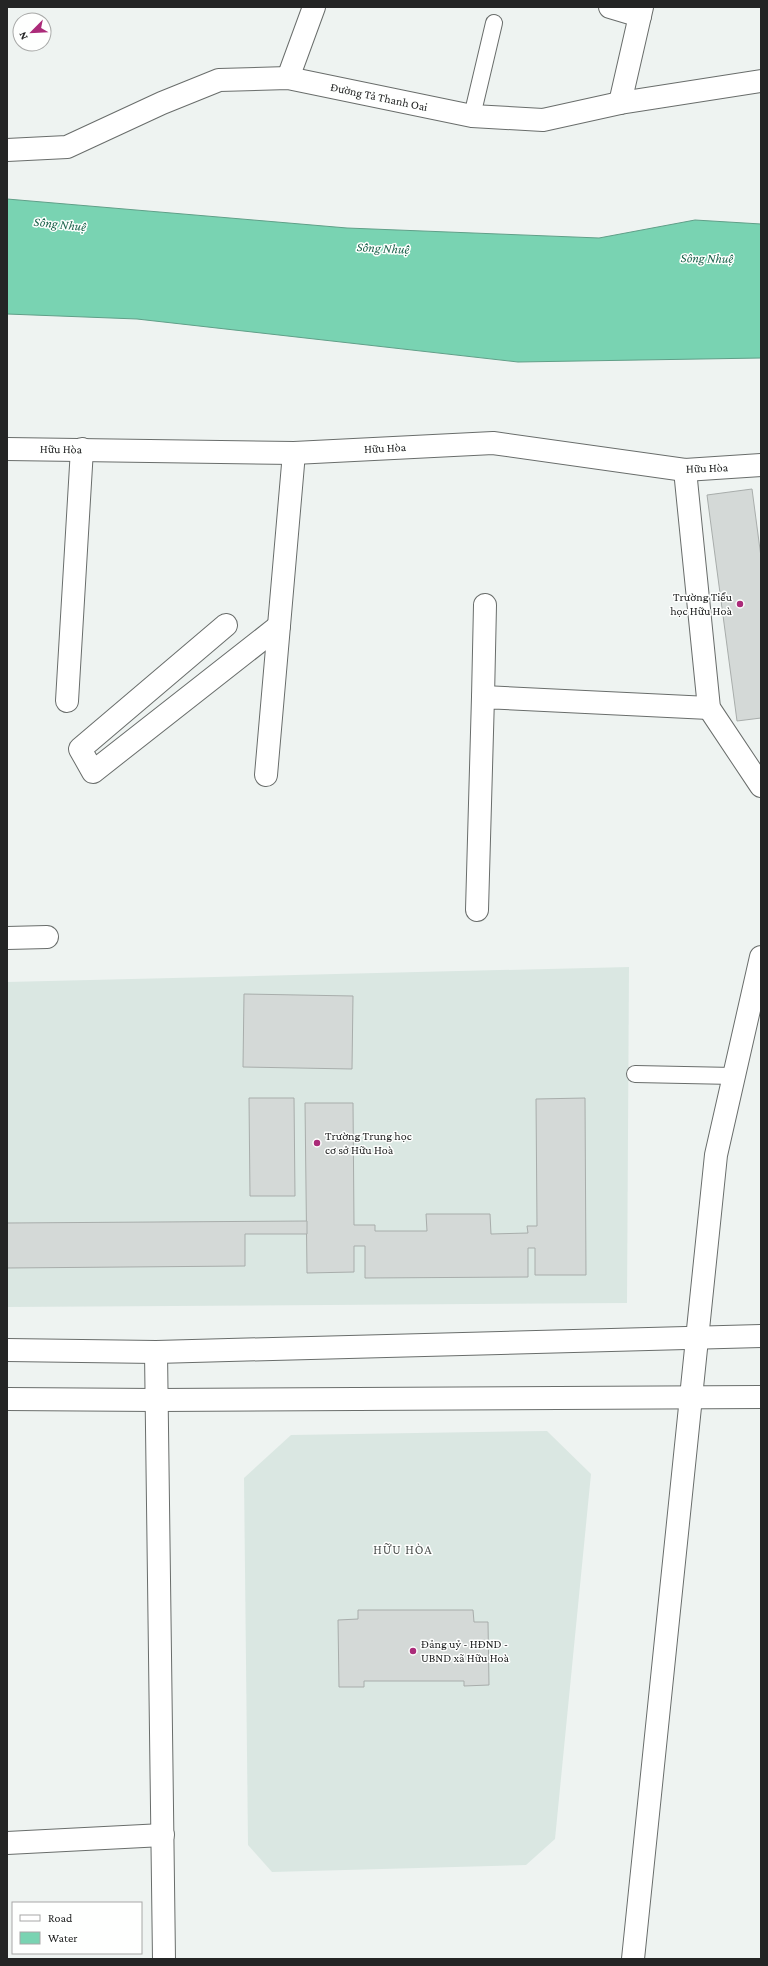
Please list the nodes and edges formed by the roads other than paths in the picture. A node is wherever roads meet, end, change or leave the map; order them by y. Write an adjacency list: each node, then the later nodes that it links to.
1 (314, 7): 5 (street)
2 (610, 7): 3 (street)
3 (641, 11): 7 (street)
4 (494, 23): 8 (lane)
5 (288, 78): 8 (street, Đường Tả Thanh Oai); 9 (street, Đường Tả Thanh Oai)
6 (761, 80): 7 (street, Đường Tả Thanh Oai)
7 (620, 103): 8 (street, Đường Tả Thanh Oai)
8 (472, 116)
9 (7, 150)
10 (7, 448): 11 (street, Hữu Hòa)
11 (82, 450): 12 (street, Hữu Hòa); 19 (street)
12 (294, 453): 14 (street, Hữu Hòa); 17 (street)
13 (761, 465): 14 (street, Hữu Hòa)
14 (685, 470): 20 (street)
15 (485, 606): 18 (street)
16 (226, 625): 17 (street)
17 (279, 626): 21 (street)
18 (483, 697): 20 (street); 23 (street)
19 (67, 701)
20 (709, 708): 22 (street)
21 (266, 775)
22 (761, 786)
23 (477, 910)
24 (47, 937): 25 (street)
25 (7, 938)
26 (761, 957): 28 (street)
27 (635, 1074): 28 (lane)
28 (734, 1076): 30 (street)
29 (761, 1336): 30 (street)
30 (699, 1337): 32 (street); 34 (street)
31 (7, 1350): 32 (street)
32 (156, 1352): 36 (street)
33 (761, 1397): 34 (street)
34 (692, 1398): 36 (street); 40 (street)
35 (7, 1399): 36 (street)
36 (157, 1400): 37 (street)
37 (162, 1835): 38 (street); 39 (street)
38 (7, 1842)
39 (164, 1959)
40 (633, 1959)

